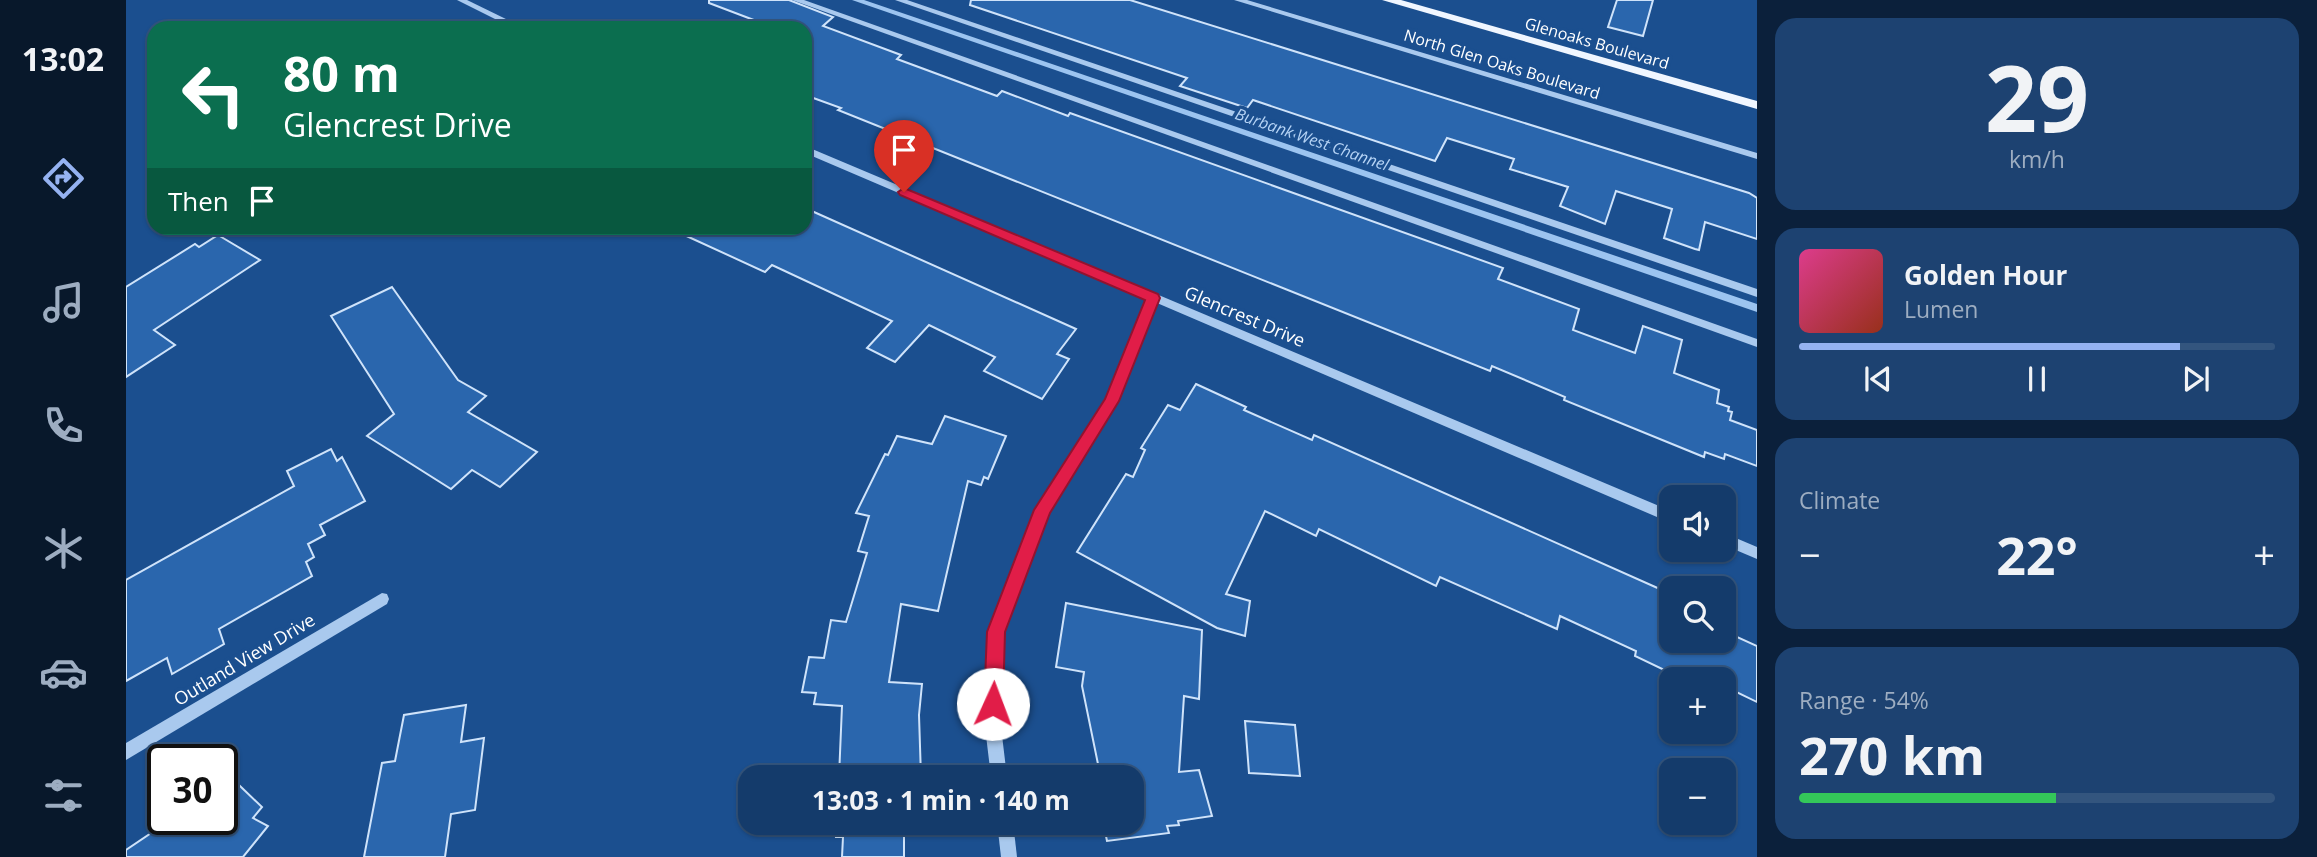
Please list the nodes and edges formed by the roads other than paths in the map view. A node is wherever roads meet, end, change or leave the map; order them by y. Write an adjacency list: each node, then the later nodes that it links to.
1 (461, 0): 6 (street)
2 (796, 0): 12 (street)
3 (899, 0): 10 (street)
4 (1238, 0): 9 (street, North Glen Oaks Boulevard)
5 (1388, 0): 7 (main road, Glenoaks Boulevard)
6 (505, 21)
7 (1757, 105)
8 (812, 152): 11 (street, Glencrest Drive)
9 (1757, 156)
10 (1757, 293)
11 (1153, 298): 13 (street, Glencrest Drive); 18 (street)
12 (1757, 343)
13 (1659, 512)
14 (1736, 544): 15 (street)
15 (1757, 553)
16 (382, 599): 17 (street, Outland View Drive)
17 (126, 752)
18 (998, 765)
19 (1006, 835): 20 (street)
20 (1009, 857)

